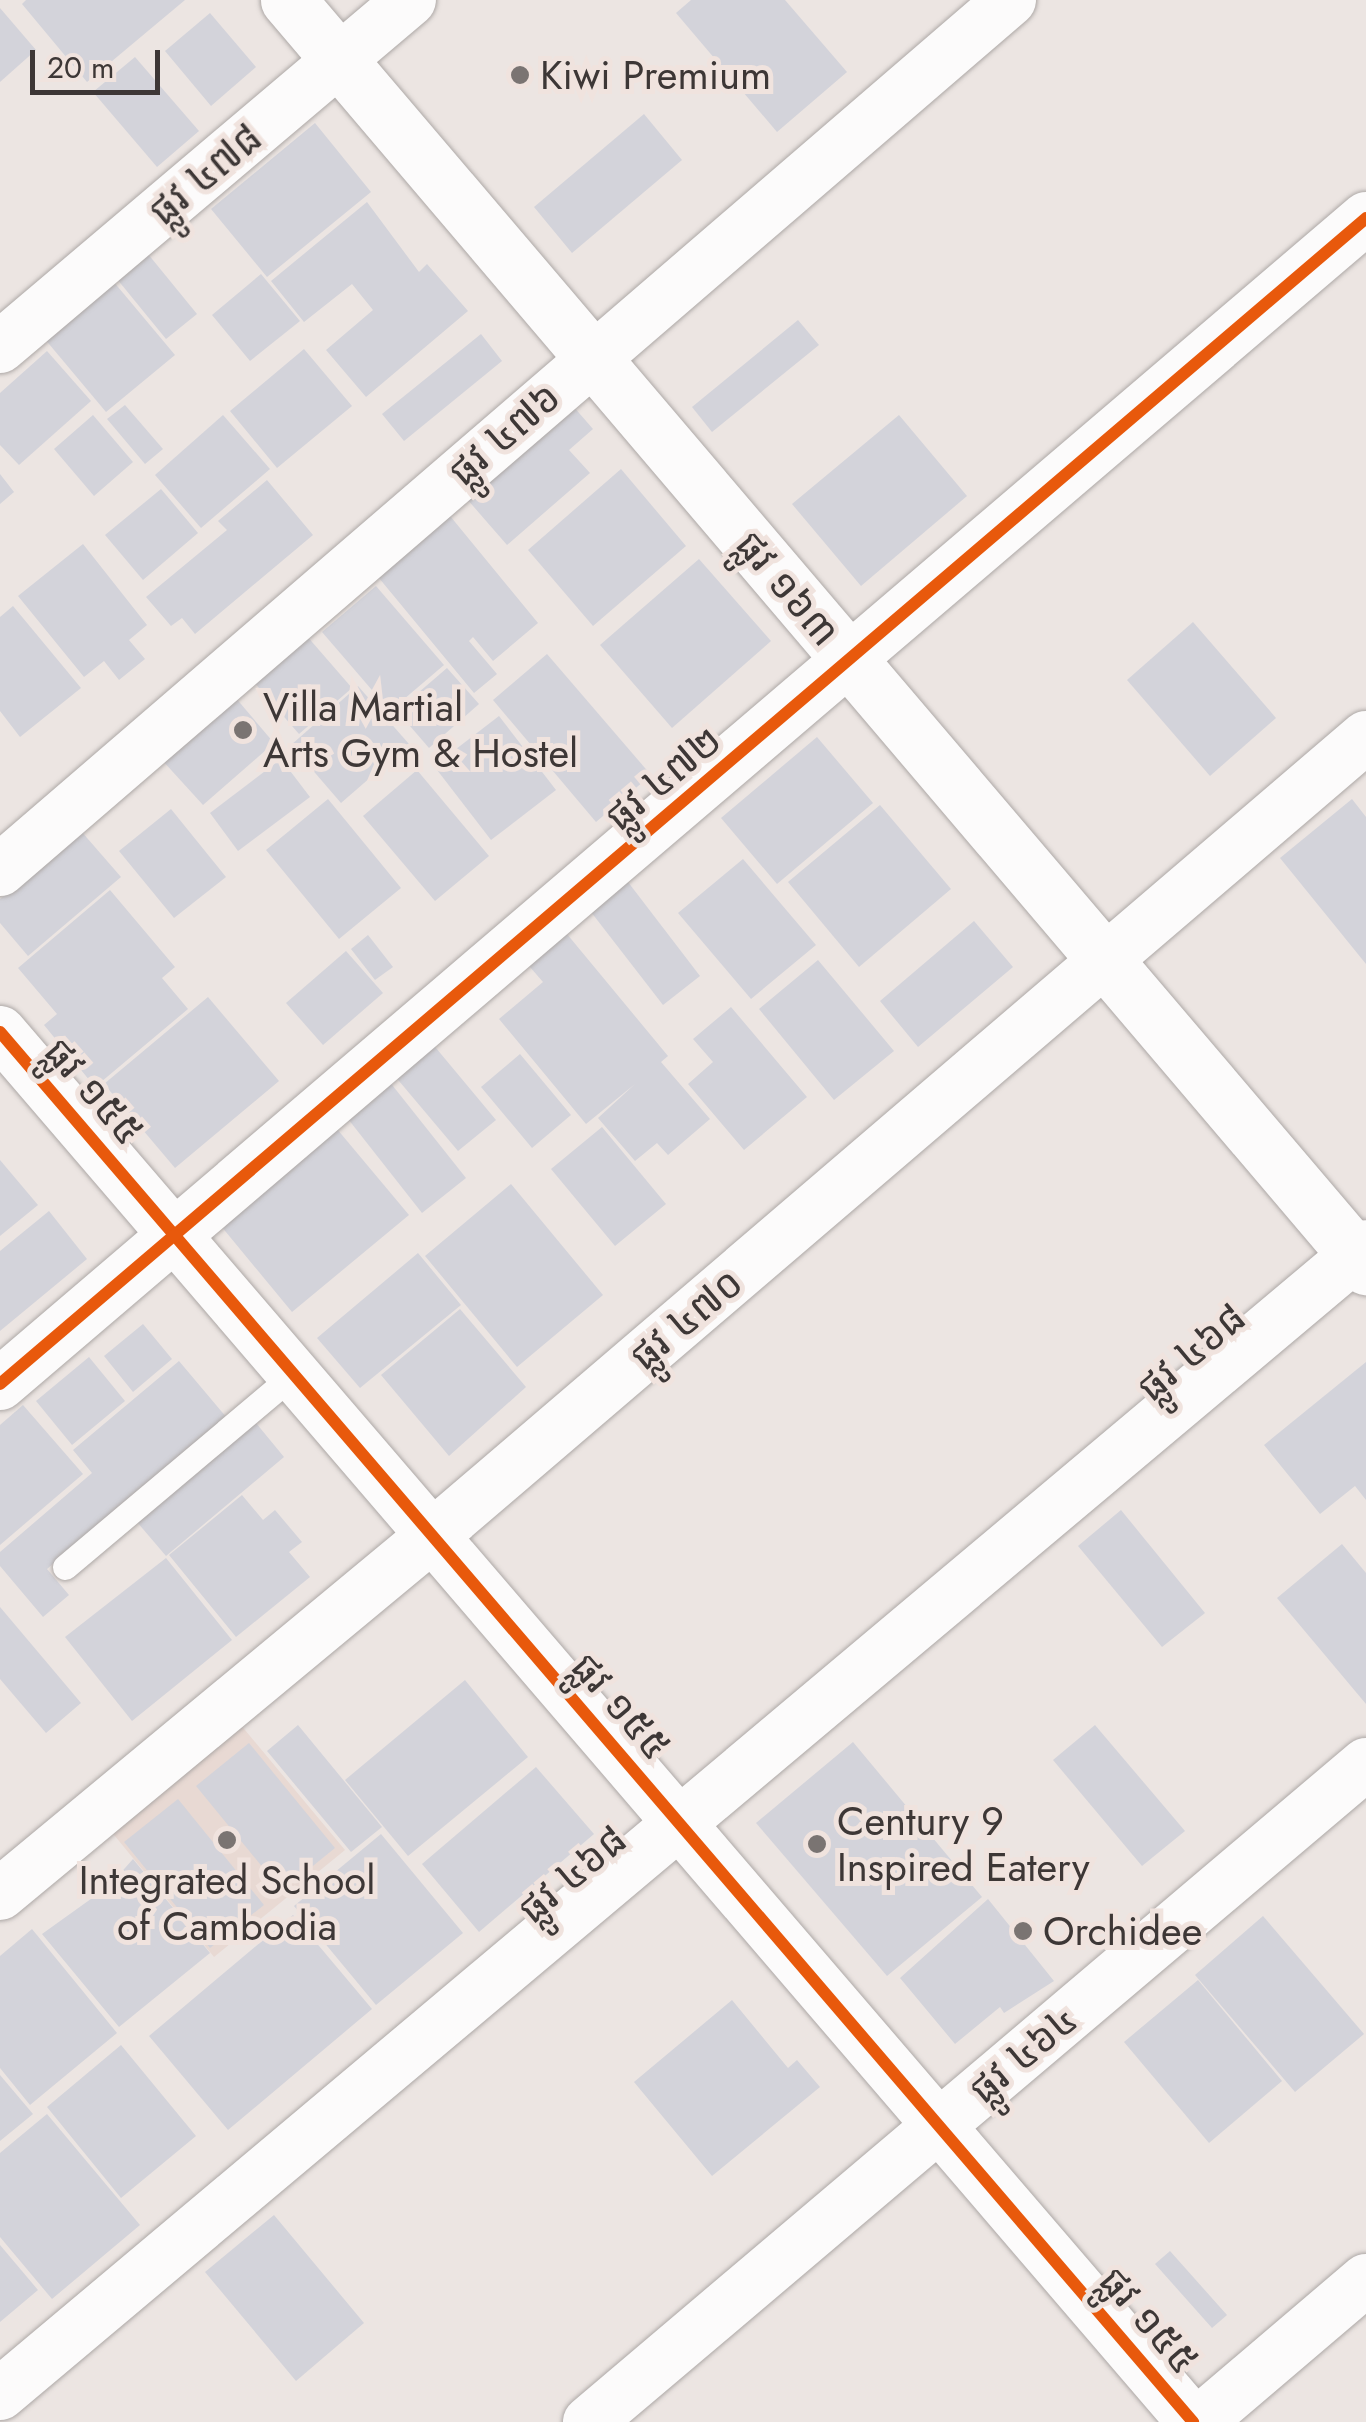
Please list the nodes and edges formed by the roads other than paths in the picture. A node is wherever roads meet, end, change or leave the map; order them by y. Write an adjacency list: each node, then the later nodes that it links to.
1 (288, 0): 4 (street, ផ្លូវ ១៦៣)
2 (410, 0): 4 (street, ផ្លូវ ៤៧៨)
3 (1010, 0): 7 (street, ផ្លូវ ៤៧៦)
4 (339, 60): 6 (street, ផ្លូវ ៤៧៨); 7 (street, ផ្លូវ ១៦៣)
5 (1366, 218): 8 (street, ផ្លូវ ៤៧២)
6 (0, 347)
7 (592, 358): 8 (street, ផ្លូវ ១៦៣); 10 (street, ផ្លូវ ៤៧៦)
8 (851, 662): 11 (street, ផ្លូវ ១៦៣); 13 (street, ផ្លូវ ៤៧២)
9 (1366, 737): 11 (street, ផ្លូវ ៤៧០)
10 (0, 870)
11 (1106, 962): 14 (street, ផ្លូវ ១៦៣); 17 (street, ផ្លូវ ៤៧០)
12 (0, 1032): 13 (street, ផ្លូវ ១៥៥)
13 (176, 1236): 15 (street, ផ្លូវ ១៥៥); 16 (street, ផ្លូវ ៤៧២)
14 (1363, 1256): 20 (street, ផ្លូវ ៤៦៨)
15 (294, 1374): 17 (street, ផ្លូវ ១៥៥); 18 (lane)
16 (0, 1384)
17 (432, 1536): 20 (street, ផ្លូវ ១៥៥); 21 (street, ផ្លូវ ៤៧០)
18 (65, 1567)
19 (1366, 1764): 22 (street, ផ្លូវ ៤៦៤)
20 (681, 1825): 22 (street, ផ្លូវ ១៥៥); 24 (street, ផ្លូវ ៤៦៨)
21 (0, 1894)
22 (939, 2125): 25 (street, ផ្លូវ ៤៦៤); 26 (street, ផ្លូវ ១៥៥)
23 (1366, 2280): 26 (street)
24 (0, 2394)
25 (589, 2422)
26 (1196, 2422)

